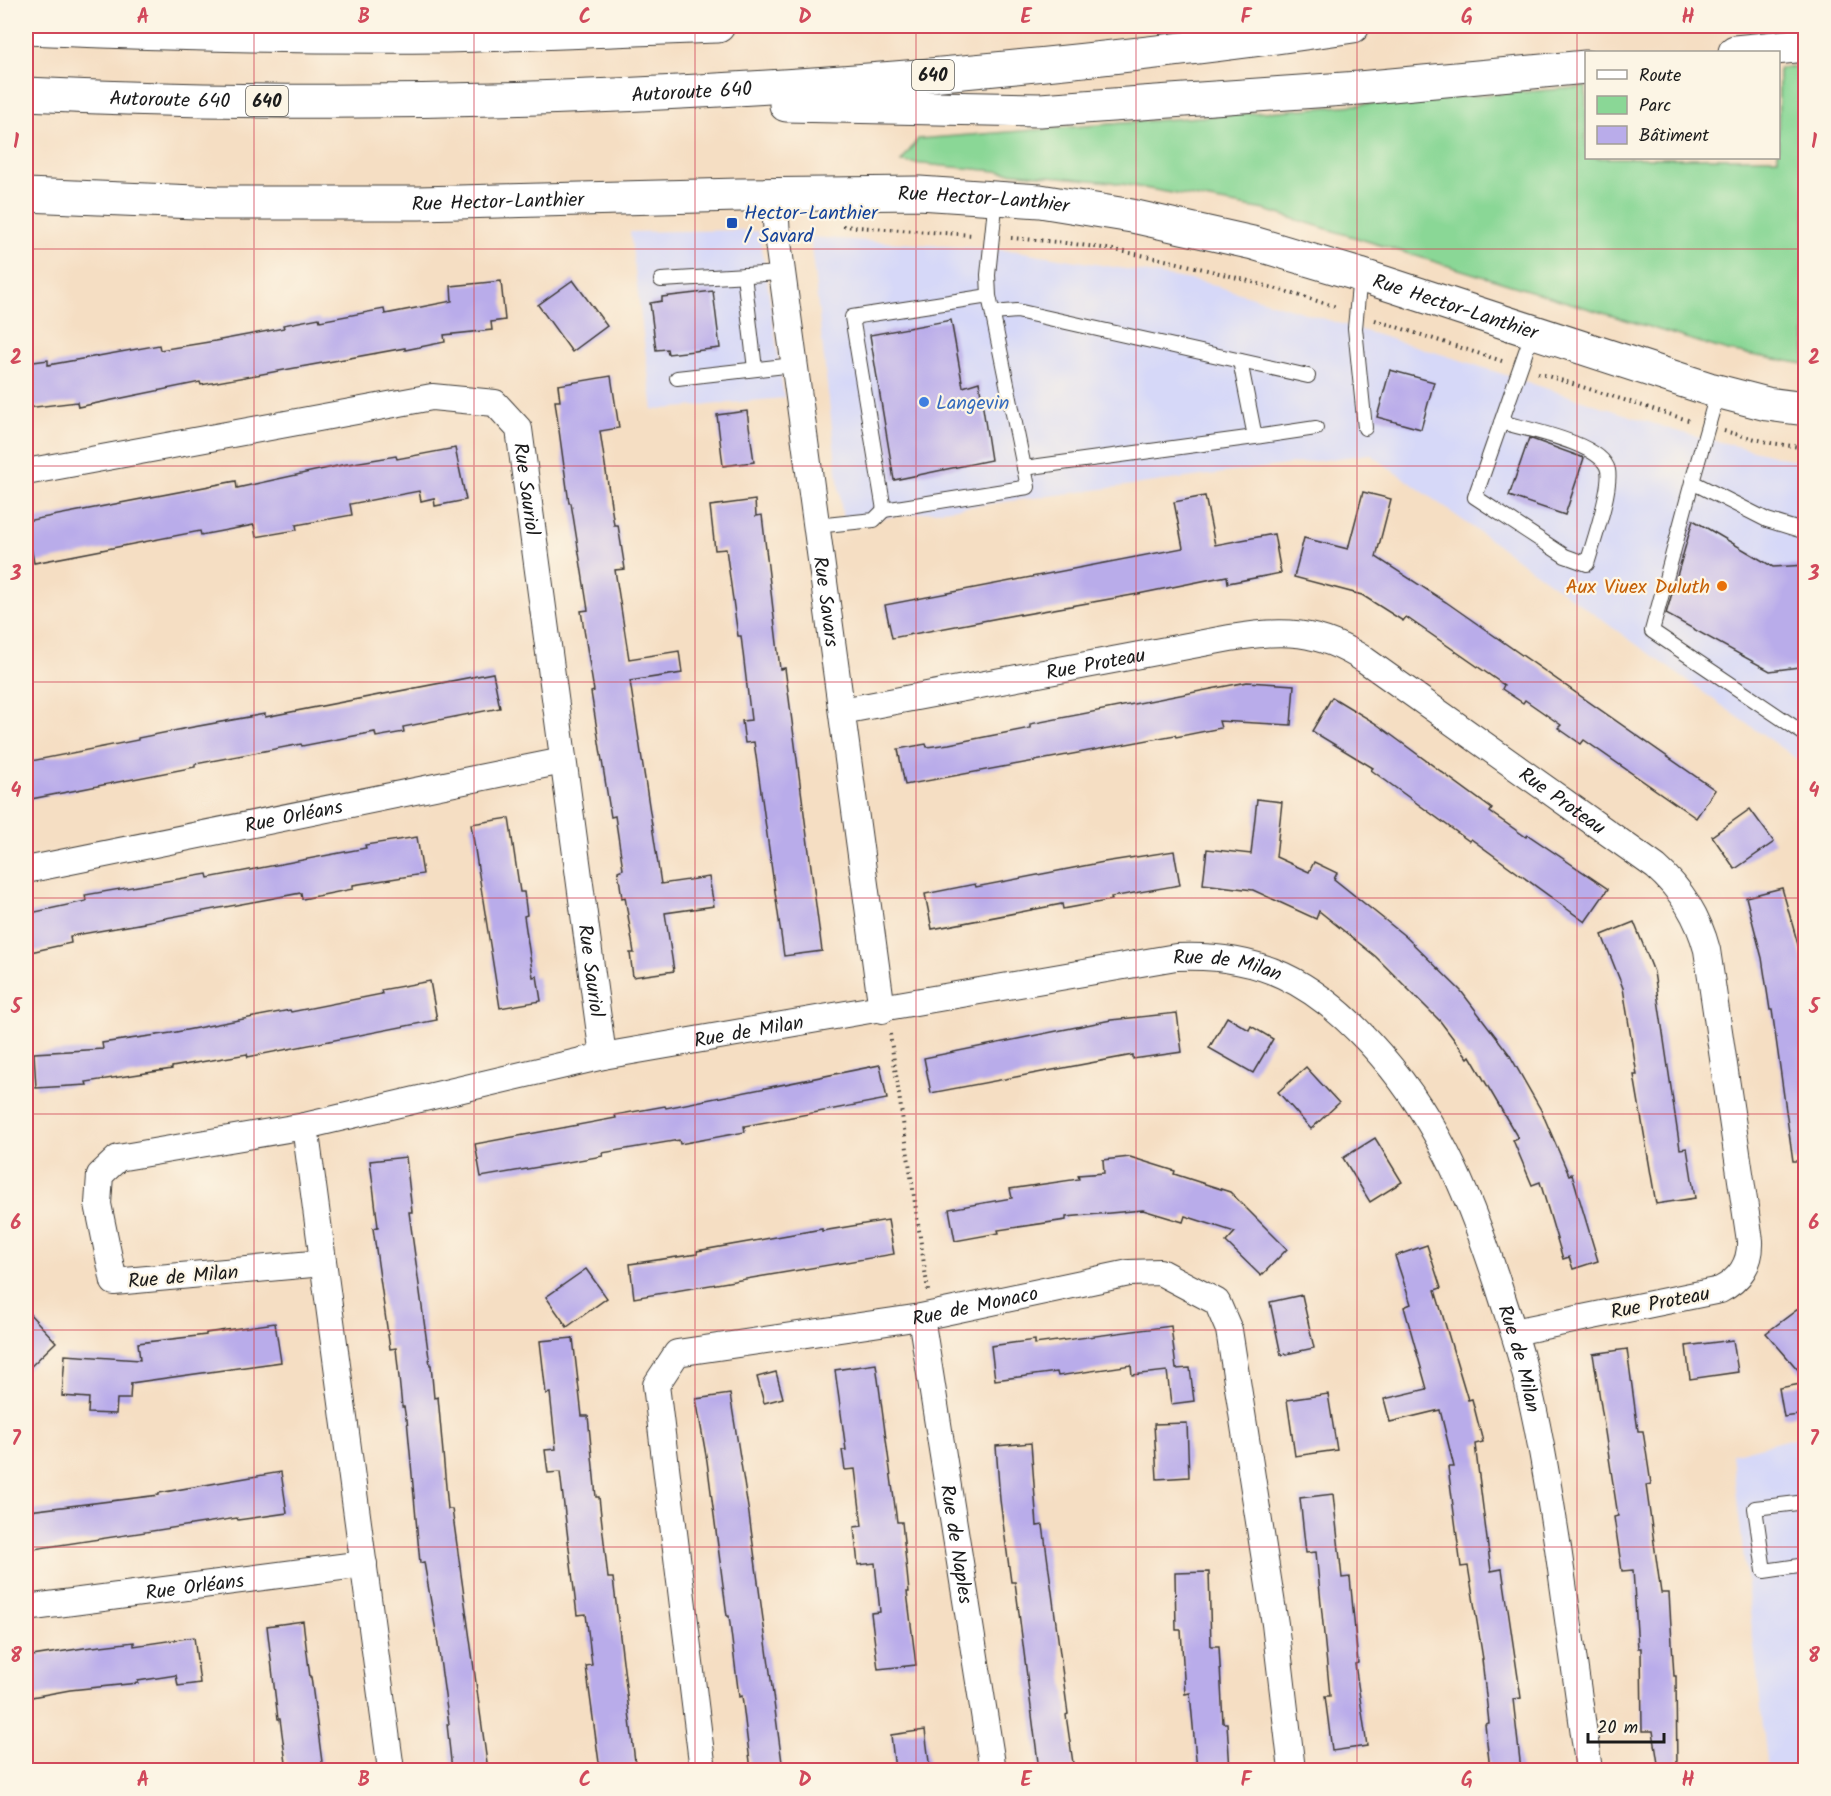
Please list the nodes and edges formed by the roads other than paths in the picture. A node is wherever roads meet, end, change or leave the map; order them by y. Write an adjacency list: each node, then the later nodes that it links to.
1 (467, 26): 5 (main road)
2 (718, 26): 5 (main road)
3 (1353, 26): 10 (main road, Autoroute 640 / 640)
4 (26, 28): 5 (main road)
5 (393, 36)
6 (1806, 45): 7 (main road)
7 (1746, 51)
8 (1585, 67): 10 (main road)
9 (26, 94): 10 (main road, Autoroute 640 / 640)
10 (510, 99)
11 (774, 194): 12 (main road, Rue Hector-Lanthier); 13 (main road, Rue Hector-Lanthier); 14 (street, Rue Savars)
12 (26, 195)
13 (996, 197): 16 (main road, Rue Hector-Lanthier); 18 (lane)
14 (782, 273): 15 (lane); 22 (street, Rue Savars)
15 (744, 275): 17 (lane); 23 (lane)
16 (1360, 275): 20 (main road, Rue Hector-Lanthier); 30 (lane)
17 (662, 280)
18 (989, 296): 19 (lane); 35 (lane)
19 (993, 313): 21 (lane); 32 (lane)
20 (1533, 332): 26 (main road, Rue Hector-Lanthier); 28 (lane)
21 (1240, 361): 24 (lane); 31 (lane)
22 (795, 365): 23 (lane); 36 (street, Rue Savars)
23 (755, 369): 25 (lane)
24 (1308, 376)
25 (677, 378)
26 (1718, 391): 27 (main road, Rue Hector-Lanthier); 34 (lane)
27 (1806, 410)
28 (1501, 422): 28 (lane)
29 (1316, 428): 31 (lane)
30 (1365, 428)
31 (1255, 437): 32 (lane)
32 (1024, 468): 35 (lane)
33 (26, 472): 40 (street, Rue Sauriol)
34 (1692, 482): 37 (lane); 39 (lane)
35 (884, 510): 36 (lane)
36 (816, 526): 38 (street, Rue Savars)
37 (1806, 531)
38 (842, 711): 42 (street, Rue Savars); 47 (street, Rue Proteau)
39 (1806, 735)
40 (562, 761): 41 (street, Rue Orléans); 43 (street, Rue Sauriol)
41 (26, 870)
42 (886, 1018): 43 (street, Rue de Milan); 47 (street, Rue de Milan)
43 (603, 1056): 44 (street, Rue de Milan)
44 (305, 1126): 45 (street); 45 (street, Rue de Milan)
45 (323, 1263): 49 (street)
46 (925, 1305): 53 (street, Rue de Monaco); 54 (street, Rue de Naples); 55 (street, Rue de Monaco)
47 (1514, 1332): 56 (street, Rue de Milan)
48 (1806, 1502): 50 (lane)
49 (364, 1564): 51 (street, Rue Orléans); 52 (street)
50 (1806, 1565)
51 (26, 1608)
52 (391, 1770)
53 (703, 1770)
54 (993, 1770)
55 (1292, 1770)
56 (1589, 1770)

